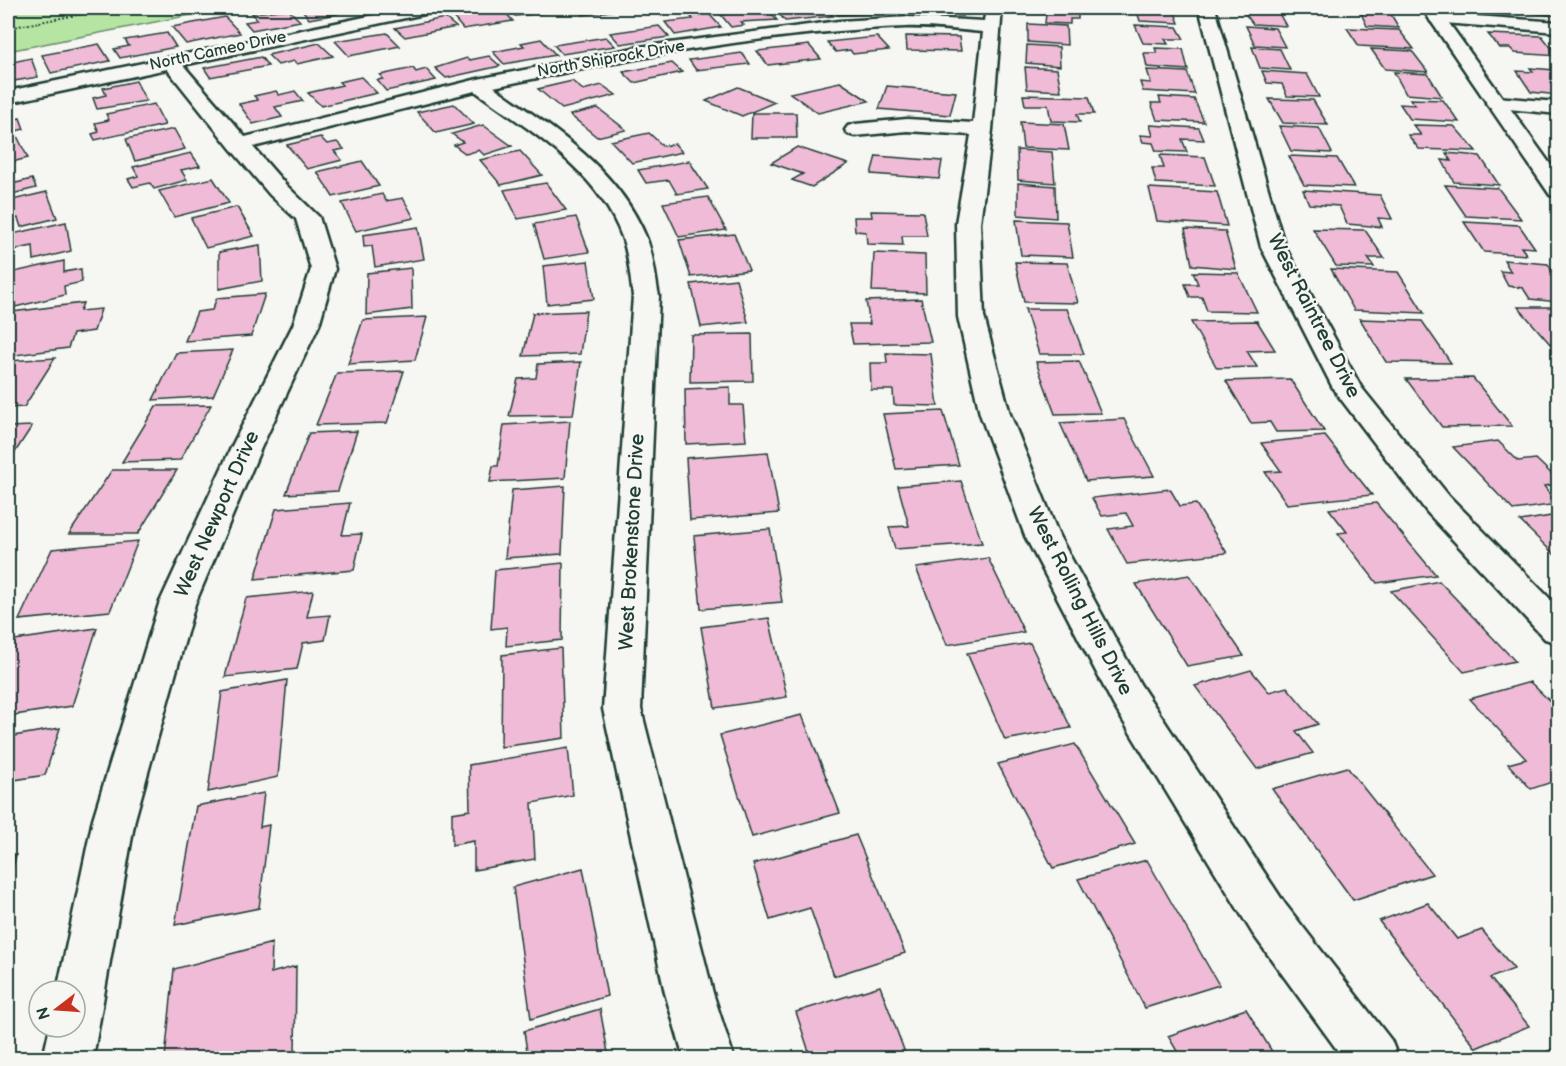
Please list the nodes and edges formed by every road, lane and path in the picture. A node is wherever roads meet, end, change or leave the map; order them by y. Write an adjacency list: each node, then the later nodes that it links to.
1 (114, 8): 7 (path)
2 (429, 8): 8 (street, North Cameo Drive)
3 (1207, 8): 17 (street, West Raintree Drive)
4 (1433, 13): 6 (street); 11 (street)
5 (992, 17): 9 (street, North Shiprock Drive); 14 (street, West Rolling Hills Drive)
6 (1558, 27)
7 (8, 28)
8 (170, 61): 10 (street, North Cameo Drive); 15 (street, West Newport Drive)
9 (478, 85): 15 (street, North Shiprock Drive); 21 (street, West Brokenstone Drive)
10 (8, 97)
11 (1496, 103): 12 (street); 16 (street)
12 (1558, 108)
13 (855, 130): 14 (street)
14 (982, 130): 22 (street, West Rolling Hills Drive)
15 (238, 144): 18 (street, West Newport Drive)
16 (1558, 190)
17 (1558, 629)
18 (84, 979)
19 (72, 1039): 20 (street, West Newport Drive)
20 (68, 1059)
21 (709, 1059)
22 (1373, 1059)

